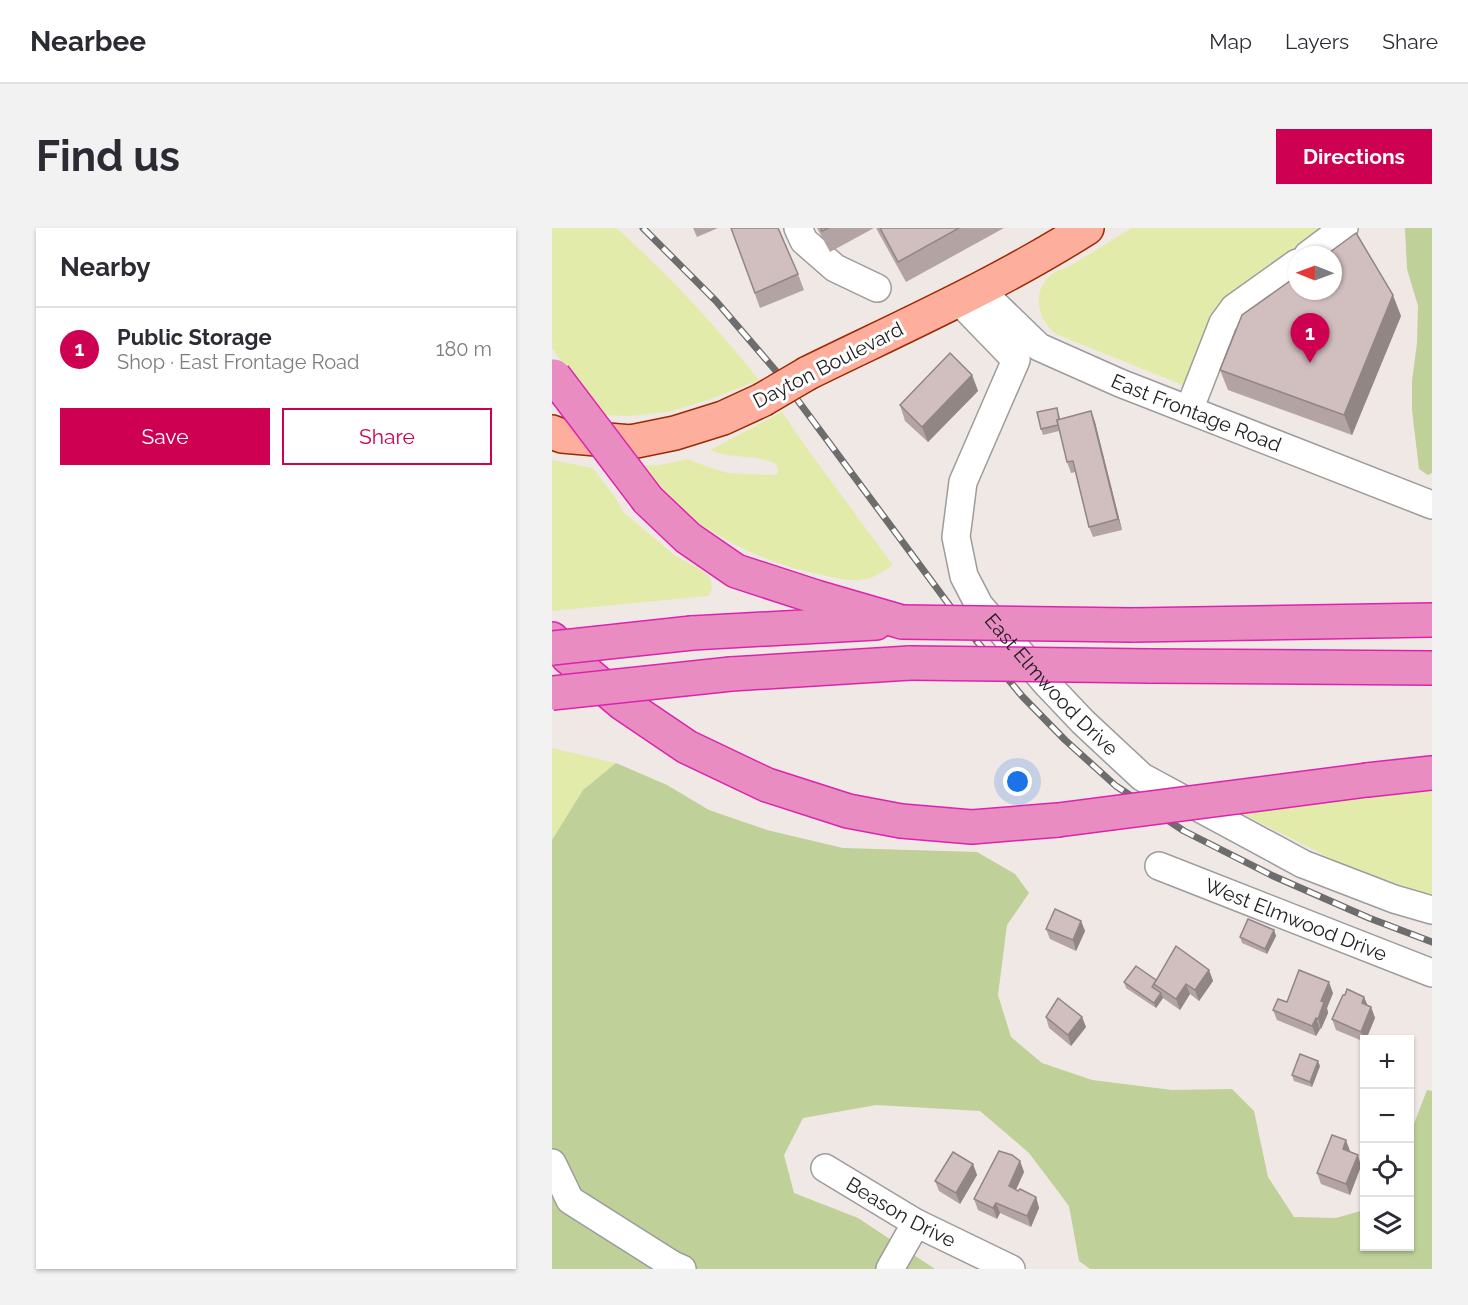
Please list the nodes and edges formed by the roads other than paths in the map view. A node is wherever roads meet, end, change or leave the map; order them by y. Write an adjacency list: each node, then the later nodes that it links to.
1 (798, 228): 6 (street)
2 (1087, 228): 7 (main road, Dayton Boulevard)
3 (1344, 228): 4 (street)
4 (1320, 246)
5 (1288, 269): 9 (street)
6 (877, 288)
7 (969, 295): 9 (street, East Frontage Road); 10 (main road, Dayton Boulevard, bridge); 20 (street, East Elmwood Drive)
8 (553, 374): 13 (highway, bridge)
9 (1189, 410): 11 (street, East Frontage Road)
10 (552, 432)
11 (1432, 505)
12 (1432, 620): 13 (highway, bridge)
13 (902, 622): 15 (highway, bridge)
14 (552, 639): 18 (highway, bridge)
15 (552, 648)
16 (1432, 668): 17 (highway, bridge)
17 (552, 693)
18 (1432, 773)
19 (1159, 866): 21 (street, West Elmwood Drive)
20 (1432, 910)
21 (1432, 973)
22 (552, 1163): 25 (street)
23 (825, 1168): 24 (street, Beason Drive)
24 (916, 1224): 26 (street); 27 (street, Beason Drive)
25 (682, 1269)
26 (891, 1269)
27 (1011, 1269)

